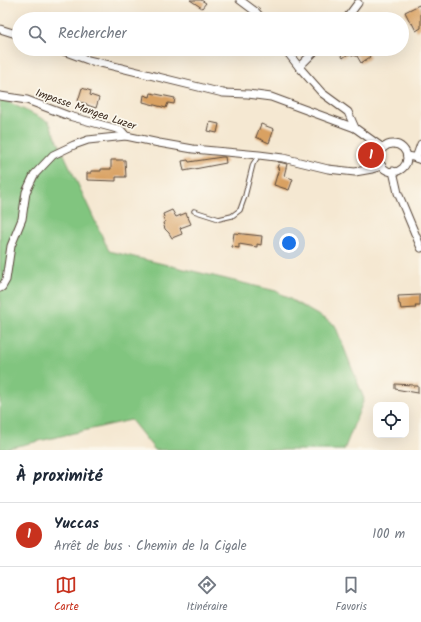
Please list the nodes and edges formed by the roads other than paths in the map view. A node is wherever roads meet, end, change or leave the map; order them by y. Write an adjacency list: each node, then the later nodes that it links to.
1 (240, 0): 3 (street)
2 (358, 3): 4 (street)
3 (256, 12)
4 (351, 12)
5 (0, 30): 6 (street)
6 (12, 34)
7 (77, 56): 12 (street)
8 (290, 56): 10 (street)
9 (310, 56): 10 (street)
10 (299, 67): 12 (street)
11 (0, 96): 13 (street, Impasse Mangea Luzer)
12 (355, 128): 15 (street)
13 (126, 136): 16 (street, Impasse Mangea Luzer); 23 (street)
14 (421, 144): 18 (street)
15 (383, 148): 17 (street); 19 (street)
16 (259, 154): 19 (street, Impasse Mangea Luzer); 21 (lane)
17 (407, 156): 18 (street); 20 (street)
18 (419, 159)
19 (382, 166): 20 (street)
20 (393, 172): 22 (street)
21 (194, 211)
22 (421, 248)
23 (0, 288)

